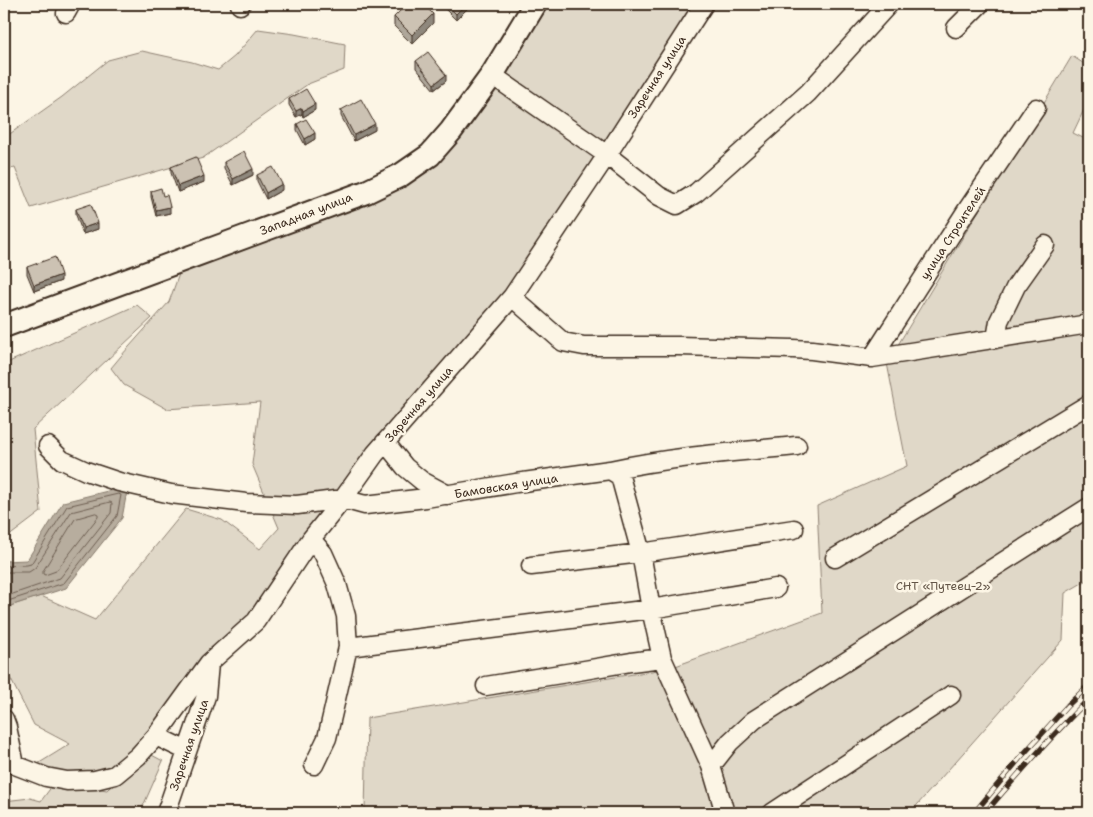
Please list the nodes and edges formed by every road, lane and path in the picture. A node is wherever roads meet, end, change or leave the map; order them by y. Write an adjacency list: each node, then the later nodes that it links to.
1 (535, 4): 6 (main road, Западная улица)
2 (704, 4): 8 (street, Заречная улица)
3 (889, 4): 8 (street)
4 (980, 4): 5 (street)
5 (956, 28)
6 (492, 75): 8 (street); 12 (main road, Западная улица)
7 (1036, 108): 14 (street, улица Строителей)
8 (607, 155): 10 (street, Заречная улица)
9 (1045, 245): 13 (street)
10 (512, 297): 14 (street); 16 (street, Заречная улица)
11 (1089, 324): 13 (street)
12 (4, 326)
13 (996, 339): 14 (street)
14 (872, 358)
15 (1089, 404): 26 (street)
16 (385, 442): 20 (street); 21 (street, Заречная улица)
17 (48, 446): 21 (street, Бамовская улица)
18 (797, 446): 19 (street, Бамовская улица)
19 (610, 470): 20 (street, Бамовская улица); 25 (street)
20 (448, 495): 21 (street, Бамовская улица)
21 (343, 499): 24 (street, Заречная улица)
22 (1089, 507): 39 (street)
23 (794, 529): 25 (street)
24 (311, 540): 30 (street); 32 (street, Заречная улица)
25 (641, 553): 27 (street); 29 (street)
26 (835, 558)
27 (531, 566)
28 (776, 588): 29 (street)
29 (651, 609): 30 (street); 31 (street)
30 (348, 647): 38 (street)
31 (662, 658): 33 (street); 39 (street)
32 (209, 663): 36 (street); 37 (street, Заречная улица)
33 (486, 686)
34 (951, 696): 43 (street)
35 (4, 719): 40 (street)
36 (156, 736): 37 (street); 40 (street)
37 (187, 751): 41 (street, Заречная улица)
38 (314, 765)
39 (711, 766): 42 (street)
40 (10, 769)
41 (166, 813)
42 (724, 813)
43 (772, 813)

